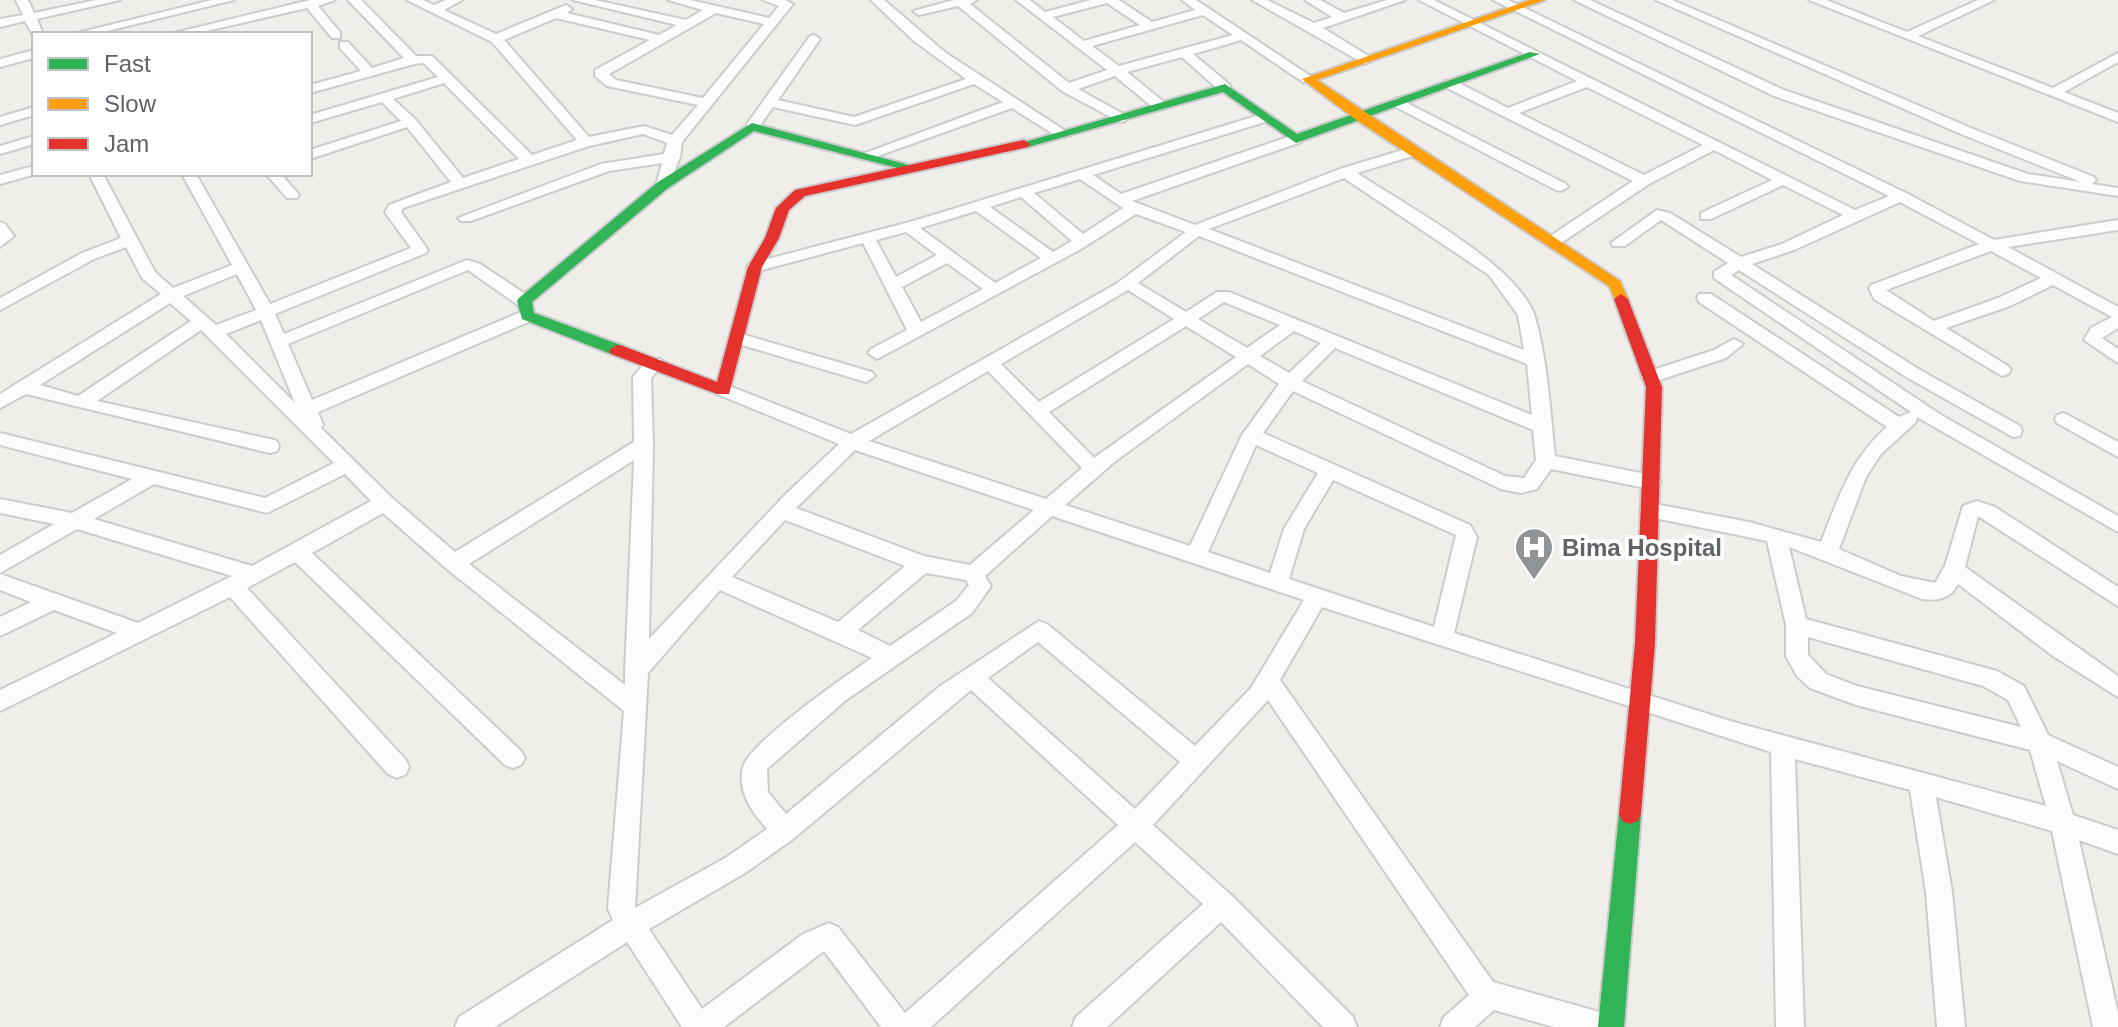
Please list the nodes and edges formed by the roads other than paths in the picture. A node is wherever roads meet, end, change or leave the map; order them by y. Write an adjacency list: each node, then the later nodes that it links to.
1 (24, 0): 36 (street)
2 (115, 0): 36 (street); 38 (street)
3 (224, 0): 29 (street)
4 (329, 0): 27 (street)
5 (354, 0): 59 (street)
6 (413, 0): 31 (street)
7 (456, 0): 31 (street)
8 (582, 0): 34 (street); 42 (street)
9 (674, 0): 30 (street)
10 (769, 0): 25 (street)
11 (877, 0): 65 (street)
12 (1022, 0): 35 (street)
13 (1108, 0): 35 (street); 43 (street)
14 (1188, 0): 33 (street)
15 (1258, 0): 44 (street)
16 (1311, 0): 37 (street)
17 (1399, 0): 26 (street)
18 (1425, 0): 41 (street)
19 (1538, 0): 28 (street)
20 (1580, 0): 115 (street)
21 (1662, 0): 115 (street)
22 (1815, 0): 50 (street)
23 (1988, 0): 50 (street)
24 (966, 1): 32 (street); 70 (street)
25 (788, 2): 39 (street)
26 (1374, 3): 37 (street)
27 (310, 4): 45 (street); 63 (street)
28 (1508, 4): 41 (street); 117 (street)
29 (176, 5): 38 (street)
30 (714, 9): 39 (street); 42 (street)
31 (434, 10): 51 (street)
32 (919, 11)
33 (1205, 11): 43 (street); 49 (street)
34 (556, 14): 51 (street); 52 (street)
35 (1043, 16): 54 (street)
36 (28, 18): 40 (street); 46 (street)
37 (1343, 18): 44 (street)
38 (128, 22): 47 (street)
39 (771, 22): 74 (street)
40 (0, 23)
41 (1473, 23): 56 (street); 60 (street)
42 (689, 24): 52 (street)
43 (1151, 27): 54 (street)
44 (1313, 27): 60 (street)
45 (220, 29): 48 (street)
46 (36, 32)
47 (87, 32)
48 (194, 32)
49 (1243, 36): 55 (street); 66 (street)
50 (1908, 36): 72 (street)
51 (496, 39): 93 (street)
52 (661, 39): 74 (street)
53 (814, 39): 75 (street)
54 (1083, 45): 62 (street)
55 (1184, 52): 62 (street); 71 (street)
56 (1534, 54): 67 (street); 68 (street)
57 (32, 55): 61 (street)
58 (2118, 57): 72 (street)
59 (413, 60): 63 (street); 64 (street)
60 (1365, 60): 66 (street)
61 (0, 63)
62 (1117, 71): 70 (street); 78 (street)
63 (369, 72): 69 (street)
64 (445, 79): 73 (street); 100 (street)
65 (977, 79): 75 (street); 77 (street)
66 (1308, 79): 81 (street)
67 (1590, 81): 80 (street); 94 (street)
68 (1450, 84): 76 (street); 80 (street)
69 (312, 88)
70 (1067, 88): 84 (street)
71 (1225, 88): 78 (street); 82 (street)
72 (2053, 93): 85 (street)
73 (384, 97): 83 (street); 87 (street)
74 (705, 102): 92 (street)
75 (770, 102): 88 (street)
76 (1397, 102): 81 (street); 113 (street)
77 (1014, 103): 89 (street); 98 (street)
78 (1160, 106): 84 (street)
79 (32, 112): 86 (street)
80 (1509, 112): 110 (street)
81 (1359, 116): 90 (street); 96 (street)
82 (1266, 117): 90 (street); 104 (street)
83 (312, 118)
84 (1120, 118): 89 (street)
85 (2118, 118)
86 (0, 121)
87 (410, 122): 97 (street); 111 (street)
88 (752, 127): 98 (street); 112 (street)
89 (1063, 134): 101 (street)
90 (1296, 139): 118 (street)
91 (32, 141): 95 (street)
92 (675, 141): 93 (street); 99 (street)
93 (586, 142): 100 (street)
94 (1716, 144): 108 (street); 110 (street)
95 (0, 150)
96 (1414, 151): 103 (street); 131 (street)
97 (312, 154)
98 (867, 155): 101 (street)
99 (673, 157): 112 (street); 122 (street)
100 (529, 161): 111 (street)
101 (913, 168): 138 (street)
102 (32, 171): 109 (street)
103 (1345, 172): 126 (street); 164 (street)
104 (1082, 174): 114 (street); 118 (street)
105 (97, 176): 128 (street)
106 (190, 176): 137 (street)
107 (275, 176): 116 (street)
108 (1785, 179): 120 (street); 121 (street)
109 (0, 180)
110 (1644, 181): 131 (street)
111 (459, 183): 140 (street)
112 (663, 185): 147 (street)
113 (1561, 187)
114 (1024, 192): 119 (street); 129 (street)
115 (2118, 192)
116 (292, 195)
117 (1901, 196): 120 (street); 133 (street)
118 (1127, 204): 126 (street); 129 (street)
119 (979, 206): 125 (street); 135 (street)
120 (1852, 214): 136 (street)
121 (1706, 216)
122 (466, 218)
123 (2118, 225): 133 (street)
124 (0, 227): 130 (street)
125 (909, 227): 127 (street); 134 (street)
126 (1197, 230): 141 (street); 164 (street)
127 (867, 237): 138 (street); 142 (street)
128 (130, 240): 144 (street); 146 (street)
129 (1081, 241): 135 (street)
130 (0, 242)
131 (1552, 242): 169 (street)
132 (1619, 243): 136 (street)
133 (1992, 245): 139 (street); 155 (street)
134 (946, 257): 142 (street); 143 (street)
135 (1051, 258): 143 (street)
136 (1742, 263): 176 (street); 181 (street)
137 (241, 267): 144 (street); 149 (street)
138 (755, 267): 157 (street)
139 (2052, 279): 150 (street); 155 (street)
140 (338, 283): 148 (street); 149 (street)
141 (1127, 283): 151 (street); 166 (street)
142 (893, 285): 156 (street)
143 (993, 289): 156 (street)
144 (171, 295): 154 (street); 171 (street)
145 (1705, 298): 179 (street)
146 (0, 305)
147 (526, 308): 148 (street); 165 (street); 175 (street)
148 (358, 310): 158 (street)
149 (266, 312): 154 (street); 158 (street)
150 (2118, 314)
151 (1185, 319): 153 (street); 162 (street); 177 (street)
152 (2118, 321): 163 (street)
153 (1290, 326): 159 (street); 162 (street)
154 (208, 327): 174 (street); 183 (street)
155 (1931, 328): 167 (street)
156 (916, 330): 161 (street)
157 (738, 338): 168 (street); 172 (street)
158 (279, 342): 175 (street)
159 (1332, 342): 170 (street); 180 (street)
160 (1734, 344): 169 (street)
161 (877, 353)
162 (1247, 357): 170 (street); 191 (street)
163 (2118, 357)
164 (1535, 361): 180 (street)
165 (654, 363): 172 (street); 186 (street)
166 (991, 364): 177 (street); 185 (street)
167 (2002, 370)
168 (866, 376)
169 (1650, 377): 194 (street)
170 (1290, 382): 182 (street); 189 (street)
171 (24, 387): 173 (street); 174 (street)
172 (723, 390): 185 (street)
173 (0, 402)
174 (81, 403): 187 (street)
175 (307, 409): 183 (street)
176 (1920, 409): 179 (street); 201 (street)
177 (1037, 411): 191 (street)
178 (2064, 419): 188 (street)
179 (1899, 426): 204 (street)
180 (1543, 427): 189 (street)
181 (2013, 431)
182 (1251, 435): 192 (street); 205 (street)
183 (318, 436): 190 (street)
184 (0, 439): 193 (street)
185 (852, 442): 197 (street); 199 (street)
186 (644, 445): 206 (street); 225 (street)
187 (270, 446)
188 (2118, 450)
189 (1546, 461): 194 (street)
190 (347, 465): 193 (street); 195 (street)
191 (1094, 469): 197 (street)
192 (1329, 470): 214 (street); 223 (street)
193 (151, 477): 200 (street)
194 (1651, 482): 198 (street)
195 (385, 503): 203 (street); 206 (street)
196 (0, 506): 200 (street)
197 (1052, 507): 205 (street); 210 (street)
198 (1650, 510): 202 (street); 230 (street)
199 (782, 511): 207 (street); 212 (street)
200 (78, 522): 208 (street); 211 (street)
201 (2118, 525)
202 (1776, 538): 204 (street); 219 (street)
203 (297, 551): 211 (street); 234 (street)
204 (1827, 552): 209 (street)
205 (1196, 557): 214 (street)
206 (454, 563): 231 (street)
207 (922, 564): 210 (street); 222 (street)
208 (0, 565)
209 (1955, 570): 217 (street); 228 (street)
210 (973, 574): 224 (street)
211 (254, 575): 215 (street)
212 (717, 580): 222 (street); 225 (street)
213 (0, 582): 218 (street)
214 (1277, 583): 216 (street)
215 (232, 585): 221 (street); 236 (street)
216 (1317, 597): 223 (street); 227 (street)
217 (2118, 598)
218 (53, 601): 220 (street); 221 (street)
219 (1797, 625): 232 (street); 232 (street)
220 (0, 627)
221 (139, 632): 229 (street)
222 (841, 632): 224 (street)
223 (1442, 638): 230 (street)
224 (891, 657): 241 (street)
225 (636, 672): 231 (street)
226 (972, 677): 235 (street); 240 (street); 241 (street)
227 (1268, 682): 235 (street); 245 (street)
228 (2118, 688)
229 (0, 701)
230 (1640, 702): 233 (street); 254 (street)
231 (636, 707): 244 (street)
232 (2040, 742): 237 (street); 239 (street)
233 (1783, 745): 238 (street); 255 (street)
234 (513, 758)
235 (1196, 761): 240 (street)
236 (397, 767)
237 (2118, 778)
238 (1921, 781): 239 (street); 256 (street)
239 (2063, 823): 242 (street); 257 (street)
240 (1135, 826): 243 (street); 249 (street)
241 (784, 831): 244 (street)
242 (2118, 842)
243 (1222, 904): 250 (street); 251 (street)
244 (630, 925): 246 (street); 247 (street)
245 (1486, 996): 252 (street); 253 (street)
246 (469, 1027)
247 (699, 1027): 248 (street)
248 (898, 1027)
249 (910, 1027)
250 (1086, 1027)
251 (1343, 1027)
252 (1454, 1027)
253 (1603, 1027)
254 (1611, 1027)
255 (1790, 1027)
256 (1951, 1027)
257 (2107, 1027)

